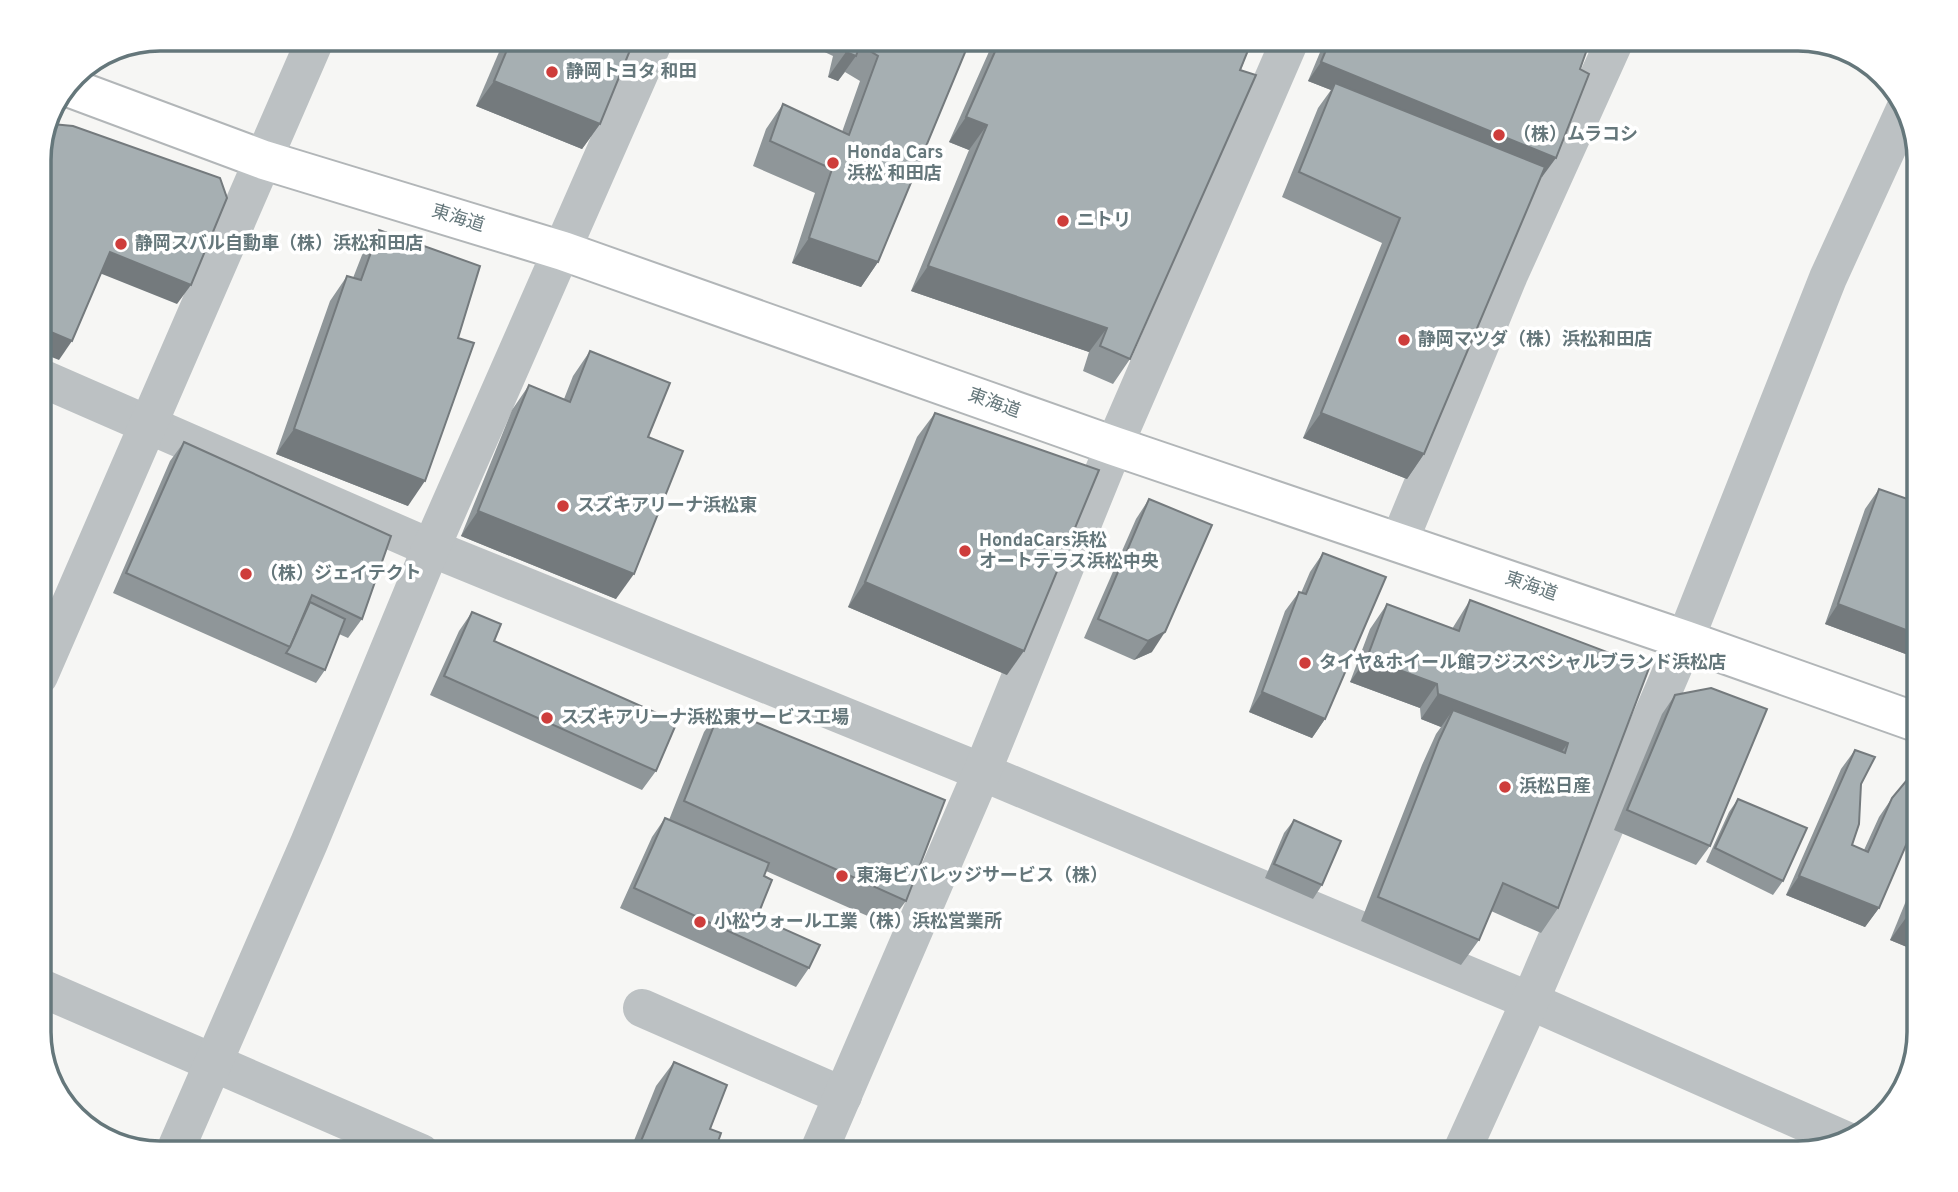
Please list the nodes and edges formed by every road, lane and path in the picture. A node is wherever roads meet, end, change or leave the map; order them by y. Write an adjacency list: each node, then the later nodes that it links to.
1 (310, 51): 7 (street)
2 (649, 51): 8 (street)
3 (1285, 51): 11 (street)
4 (1610, 51): 12 (street)
5 (76, 90): 7 (highway, 東海道)
6 (1900, 121): 14 (street)
7 (264, 160): 8 (highway, 東海道); 10 (street)
8 (563, 251): 11 (highway, 東海道); 13 (street)
9 (51, 382): 10 (street)
10 (147, 424): 13 (street); 15 (street)
11 (1114, 446): 12 (highway, 東海道); 17 (street)
12 (1399, 542): 14 (highway, 東海道)
13 (431, 548): 17 (street); 21 (street)
14 (1685, 640): 16 (highway, 東海道); 19 (street)
15 (51, 649)
16 (1907, 719)
17 (982, 772): 19 (street); 22 (street)
18 (51, 992): 21 (street)
19 (1530, 1001): 23 (street); 27 (street)
20 (642, 1008): 22 (street)
21 (213, 1063): 24 (street); 25 (street)
22 (843, 1096): 26 (street)
23 (1835, 1135)
24 (179, 1141)
25 (393, 1141)
26 (823, 1141)
27 (1466, 1141)

